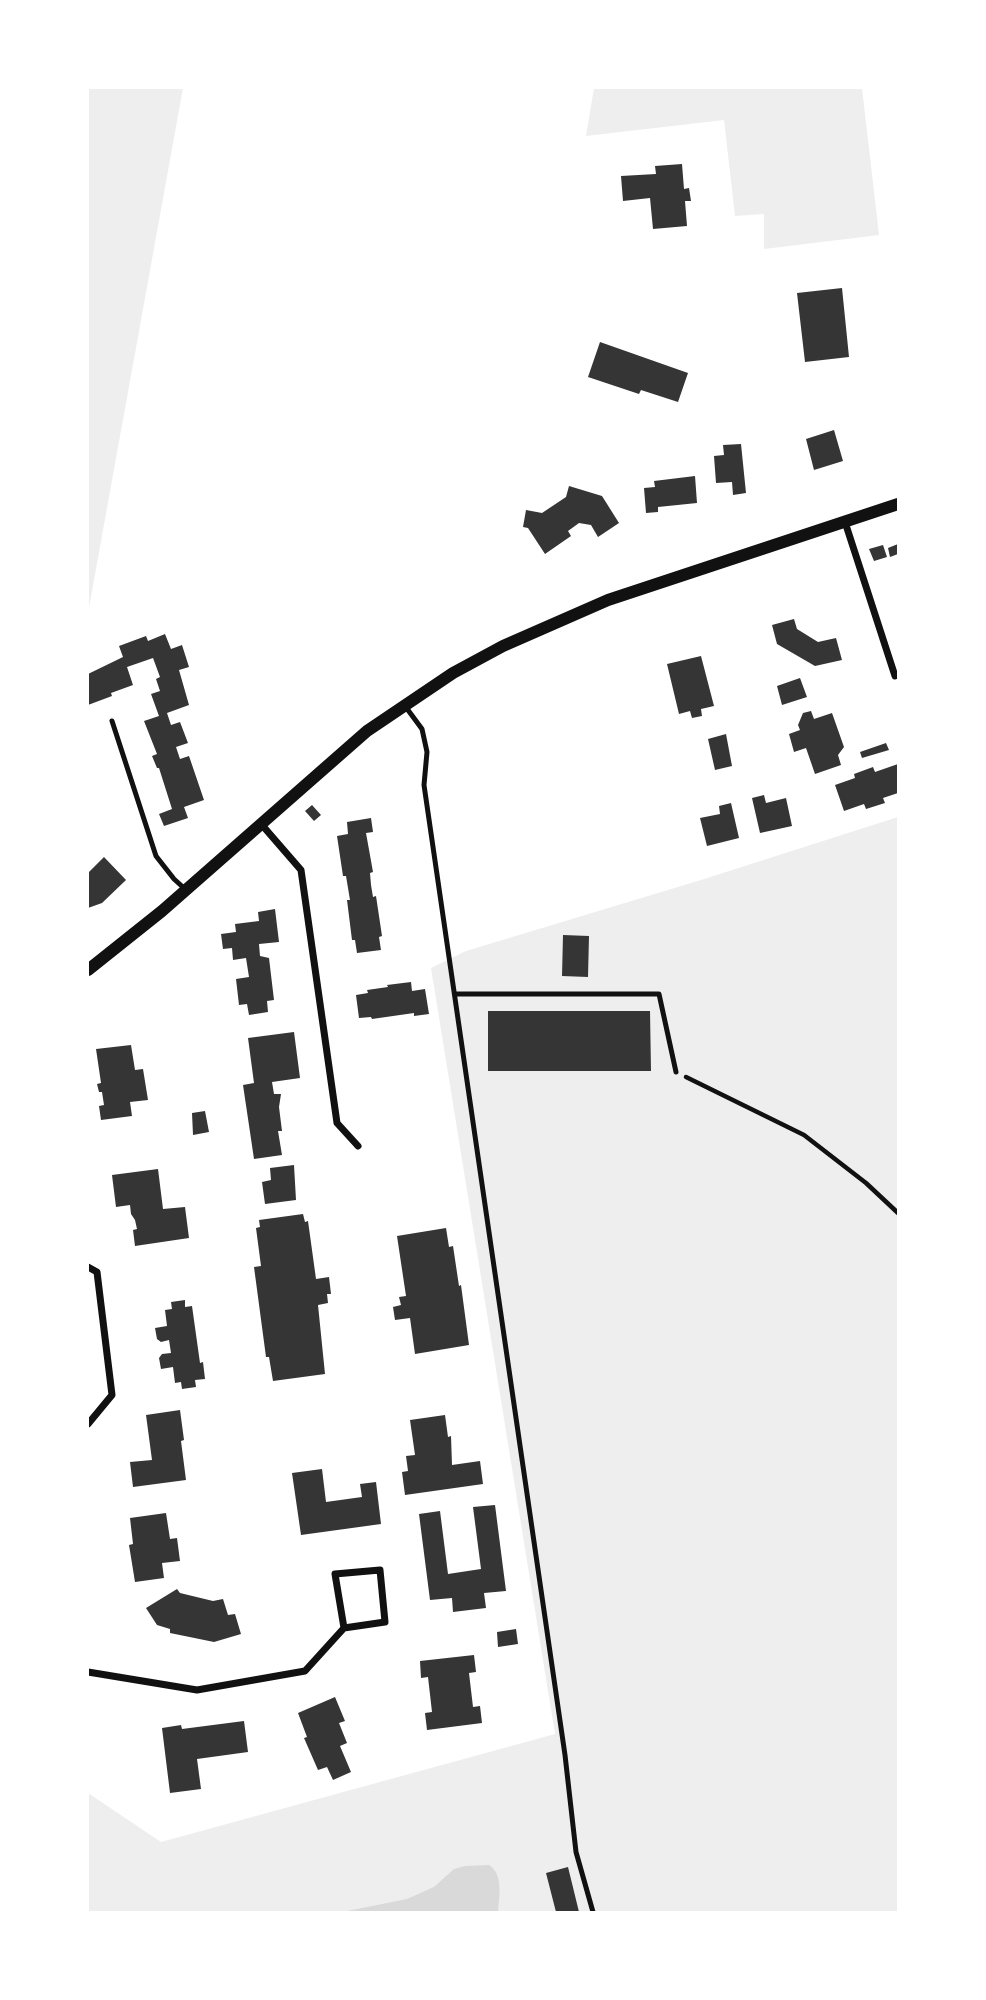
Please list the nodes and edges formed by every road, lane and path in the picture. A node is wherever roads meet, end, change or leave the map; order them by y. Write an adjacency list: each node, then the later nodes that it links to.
1 (898, 504): 2 (street)
2 (845, 522): 3 (street); 4 (street)
3 (895, 676)
4 (404, 704): 6 (street); 9 (lane)
5 (111, 721): 7 (lane)
6 (262, 825): 7 (street); 11 (street)
7 (186, 890): 8 (street)
8 (88, 970)
9 (455, 995): 10 (lane); 17 (lane)
10 (676, 1072): 12 (path)
11 (358, 1146)
12 (898, 1213)
13 (88, 1267): 14 (street)
14 (88, 1424)
15 (344, 1628): 15 (street); 16 (street)
16 (88, 1672)
17 (593, 1913)

